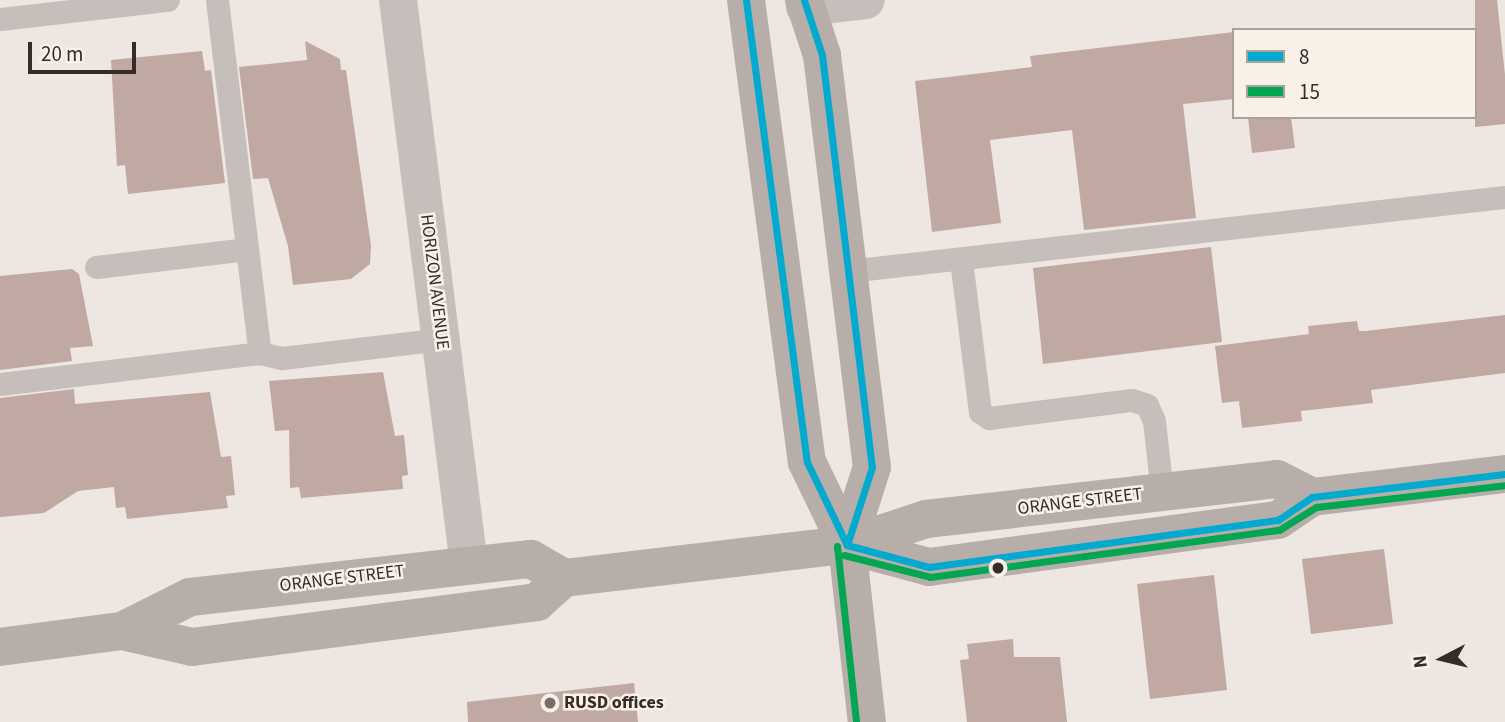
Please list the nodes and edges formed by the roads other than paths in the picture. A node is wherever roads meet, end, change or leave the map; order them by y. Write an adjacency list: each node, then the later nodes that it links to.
1 (166, 0): 7 (lane)
2 (217, 0): 9 (lane)
3 (398, 0): 13 (street, HORIZON AVENUE)
4 (746, 0): 19 (main road)
5 (866, 0): 6 (street)
6 (804, 4): 12 (main road)
7 (0, 19)
8 (1505, 197): 10 (lane)
9 (247, 249): 11 (lane); 14 (lane)
10 (961, 260): 12 (lane); 17 (lane)
11 (96, 267)
12 (848, 271): 19 (main road)
13 (441, 339): 14 (lane); 20 (street, HORIZON AVENUE)
14 (260, 353): 15 (lane)
15 (0, 384)
16 (1505, 474): 18 (main road, ORANGE STREET)
17 (1162, 492): 18 (main road, ORANGE STREET); 19 (main road, ORANGE STREET)
18 (1312, 497): 19 (main road, ORANGE STREET)
19 (847, 545): 21 (main road, ORANGE STREET); 24 (main road)
20 (469, 565): 21 (main road, ORANGE STREET); 22 (main road, ORANGE STREET)
21 (564, 578): 22 (main road, ORANGE STREET)
22 (122, 631): 23 (main road, ORANGE STREET)
23 (0, 647)
24 (867, 722)

